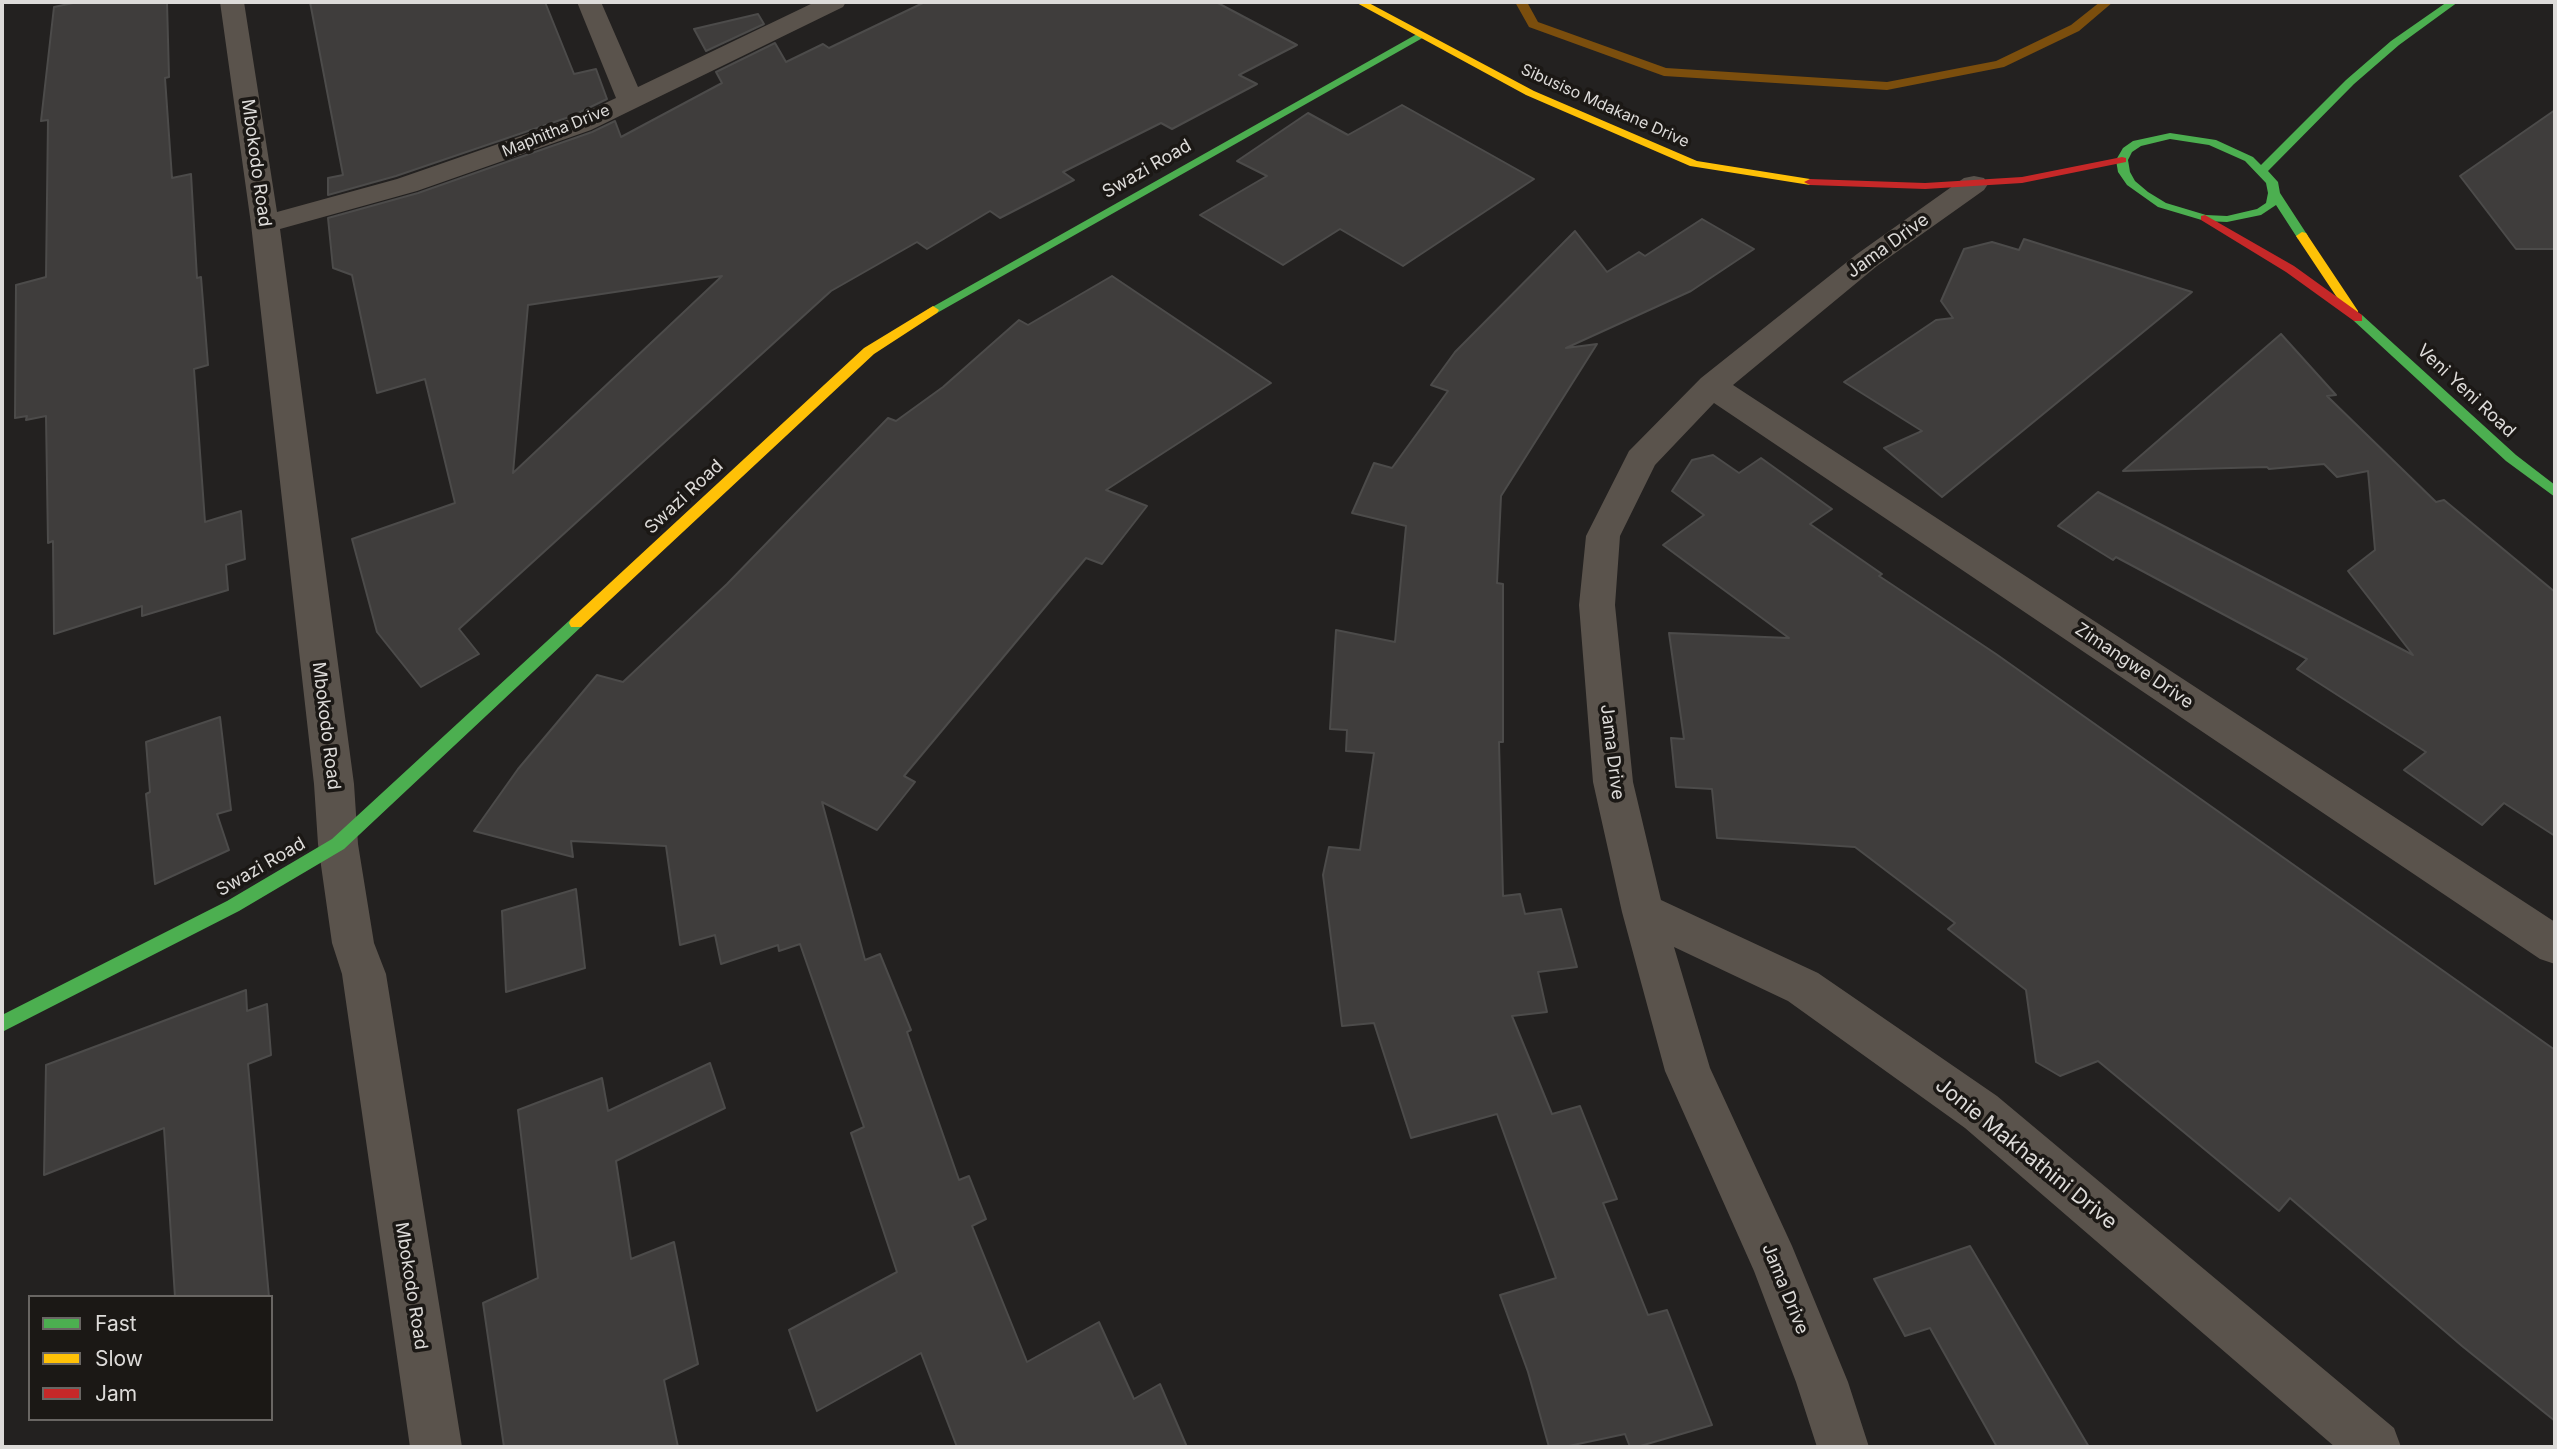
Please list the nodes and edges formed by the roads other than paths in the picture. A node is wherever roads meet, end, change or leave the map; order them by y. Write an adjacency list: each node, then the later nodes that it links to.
1 (232, 2): 21 (street, Mbokodo Road)
2 (589, 2): 8 (street)
3 (834, 2): 8 (street, Maphitha Drive)
4 (1360, 2): 6 (street, Sibusiso Mdakane Drive)
5 (2453, 2): 7 (street)
6 (1421, 36): 15 (street, Sibusiso Mdakane Drive); 25 (street, Swazi Road)
7 (2350, 82): 9 (street); 13 (street)
8 (630, 100): 21 (street, Maphitha Drive)
9 (2289, 123)
10 (2235, 137): 11 (street)
11 (2212, 142): 12 (street); 13 (street)
12 (2122, 160): 14 (street, Sibusiso Mdakane Drive); 19 (street, Veni Yeni Road)
13 (2263, 170): 18 (street, Veni Yeni Road)
14 (2022, 180): 15 (street, Sibusiso Mdakane Drive); 16 (street, Sibusiso Mdakane Drive)
15 (1974, 184): 23 (street, Jama Drive)
16 (2076, 187)
17 (2117, 191): 19 (street)
18 (2274, 193): 20 (street, Veni Yeni Road); 22 (street, Veni Yeni Road)
19 (2144, 194): 20 (street, Veni Yeni Road)
20 (2205, 218): 22 (street, Veni Yeni Road)
21 (265, 224): 25 (street, Mbokodo Road)
22 (2354, 314): 24 (street, Veni Yeni Road)
23 (1712, 386): 26 (street, Jama Drive); 27 (street, Zimangwe Drive)
24 (2555, 492)
25 (338, 844): 28 (street, Swazi Road); 29 (street, Mbokodo Road)
26 (1643, 912): 30 (street, Jama Drive); 31 (street, Jonie Makhathini Drive)
27 (2555, 946)
28 (2, 1024)
29 (436, 1447)
30 (1843, 1447)
31 (2375, 1447)

